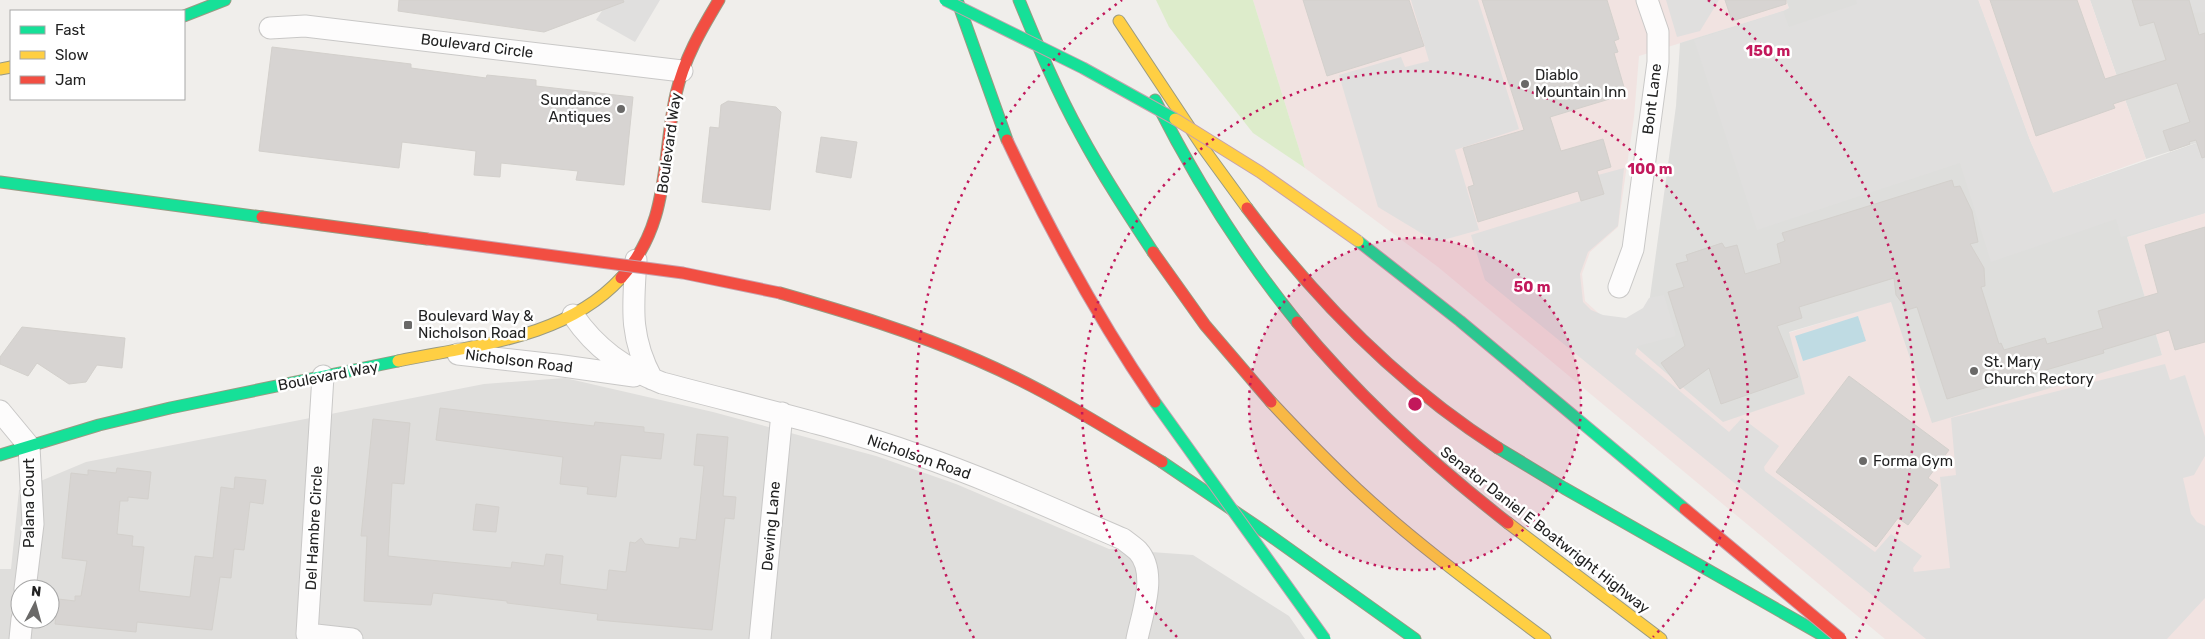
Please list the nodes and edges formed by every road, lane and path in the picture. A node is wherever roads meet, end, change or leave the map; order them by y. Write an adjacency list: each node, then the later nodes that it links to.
1 (225, 0): 8 (main road)
2 (719, 0): 11 (main road, Boulevard Way)
3 (945, 0): 32 (main road, bridge)
4 (957, 0): 27 (main road, bridge)
5 (1647, 0): 14 (street, Bont Lane)
6 (1021, 4): 29 (main road)
7 (1113, 7): 9 (main road, Senator Daniel E Boatwright Highway)
8 (185, 16)
9 (1119, 21): 30 (main road, Senator Daniel E Boatwright Highway); 31 (main road)
10 (270, 28): 11 (street, Boulevard Circle)
11 (682, 71): 13 (main road, Boulevard Way)
12 (0, 182): 28 (main road, bridge)
13 (636, 260): 15 (main road, Boulevard Way); 18 (street, Boulevard Way)
14 (1619, 286)
15 (573, 315): 16 (main road, Boulevard Way); 18 (street, Nicholson Road)
16 (446, 352): 17 (main road, Boulevard Way); 18 (street, Nicholson Road)
17 (323, 376): 21 (main road, Boulevard Way); 24 (street, Del Hambre Circle)
18 (652, 379): 20 (street, Nicholson Road)
19 (0, 411): 21 (street)
20 (782, 413): 25 (street, Dewing Lane); 26 (street, Nicholson Road)
21 (29, 446): 22 (main road, Boulevard Way); 23 (street, Palana Court)
22 (0, 455)
23 (26, 579)
24 (352, 639)
25 (760, 639)
26 (1137, 639)
27 (1325, 639)
28 (1415, 639)
29 (1545, 639)
30 (1661, 639)
31 (1829, 639)
32 (1841, 639)

